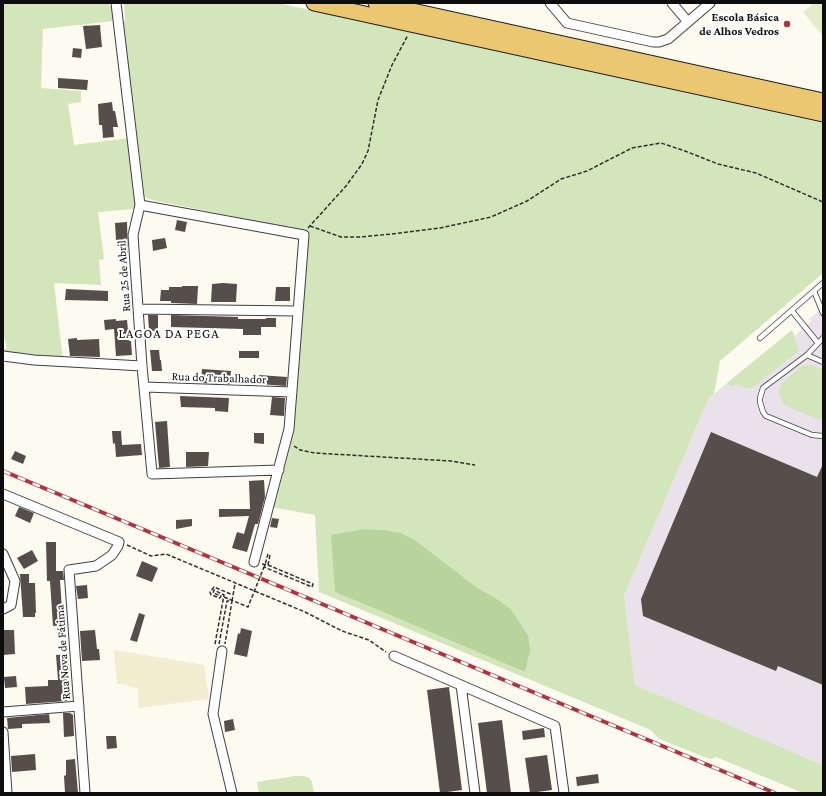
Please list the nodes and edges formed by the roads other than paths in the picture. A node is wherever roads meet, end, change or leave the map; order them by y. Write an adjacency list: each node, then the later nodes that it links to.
1 (314, 3): 9 (main road)
2 (376, 3): 8 (main road)
3 (550, 3): 7 (street)
4 (672, 3): 7 (street)
5 (710, 3): 7 (street)
6 (116, 4): 10 (street, Rua 25 de Abril)
7 (688, 22)
8 (823, 101)
9 (823, 114)
10 (140, 205): 13 (street, Rua 25 de Abril); 14 (street)
11 (823, 283): 12 (lane)
12 (814, 291): 15 (lane); 16 (lane)
13 (139, 309): 14 (street); 23 (street, Rua 25 de Abril)
14 (298, 311): 25 (street)
15 (792, 311): 17 (lane); 19 (lane)
16 (822, 311)
17 (760, 338)
18 (823, 338): 19 (lane)
19 (818, 343): 20 (lane)
20 (807, 355): 22 (lane); 26 (lane)
21 (3, 356): 23 (street)
22 (823, 362)
23 (142, 366): 24 (street, Rua 25 de Abril)
24 (145, 387): 25 (street, Rua do Trabalhador); 27 (street, Rua 25 de Abril)
25 (292, 392): 27 (street)
26 (823, 436)
27 (279, 470): 30 (street)
28 (3, 494): 35 (street, Rua Nova de Fátima)
29 (3, 554): 31 (street)
30 (254, 562)
31 (3, 609)
32 (218, 648): 40 (street)
33 (394, 656): 34 (street)
34 (461, 685): 41 (street); 42 (street)
35 (78, 706): 36 (street); 39 (street, Rua Nova de Fátima)
36 (3, 712)
37 (3, 732): 38 (street)
38 (7, 793)
39 (85, 793)
40 (232, 793)
41 (475, 793)
42 (564, 793)

